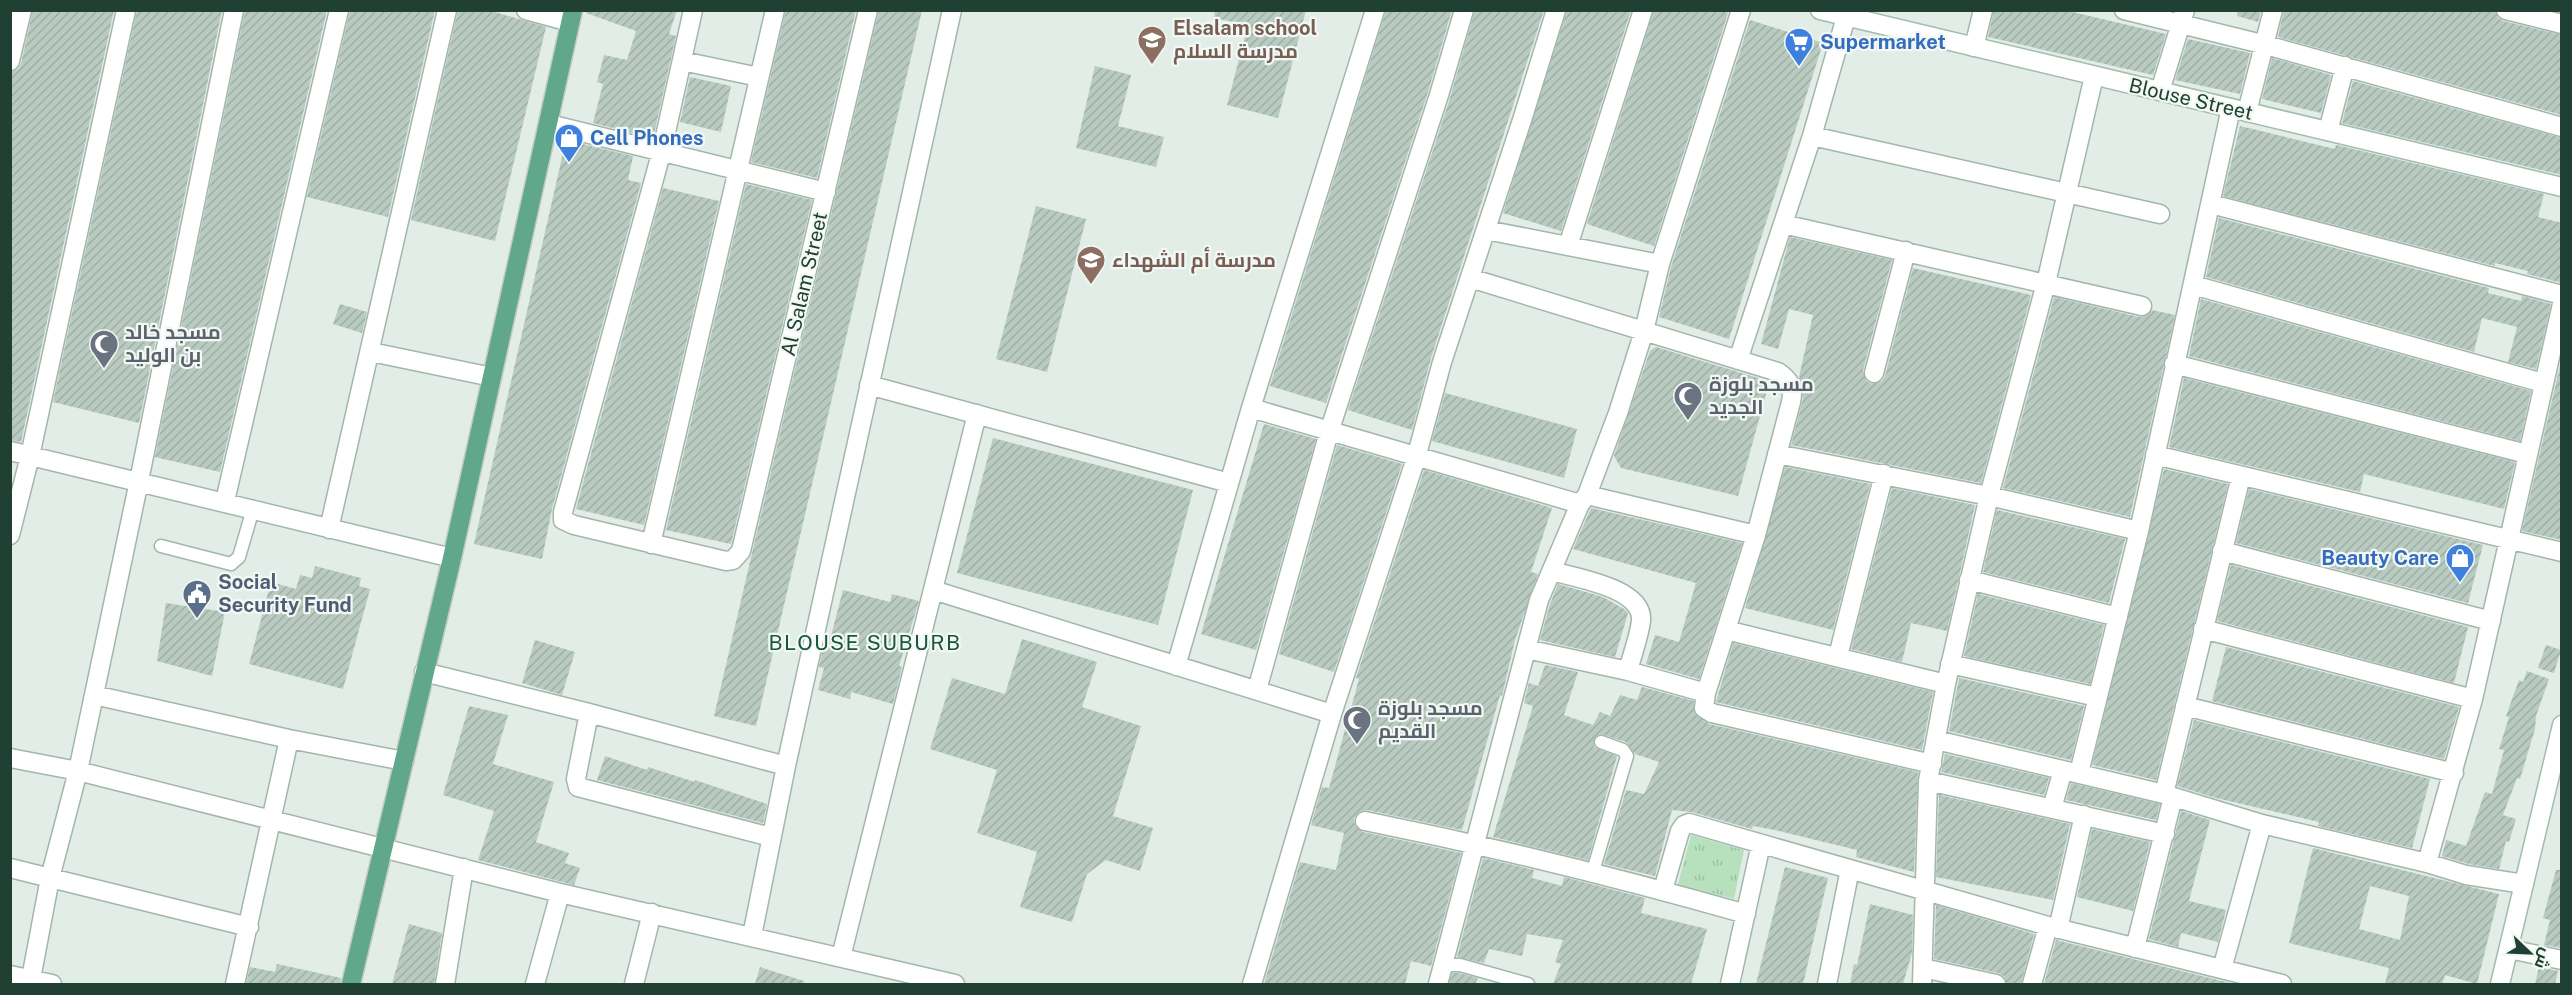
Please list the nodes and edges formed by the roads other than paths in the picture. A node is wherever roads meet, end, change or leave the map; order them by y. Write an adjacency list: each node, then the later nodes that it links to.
1 (22, 10): 27 (street)
2 (126, 10): 71 (street)
3 (234, 10): 75 (street)
4 (339, 10): 79 (street)
5 (447, 10): 57 (street)
6 (526, 10): 22 (street)
7 (693, 10): 28 (street)
8 (775, 10): 31 (street)
9 (868, 10): 41 (street, Al Salam Street)
10 (952, 10): 63 (street)
11 (1375, 10): 64 (street)
12 (1464, 10): 66 (street)
13 (1556, 10): 46 (street)
14 (1643, 10): 47 (street)
15 (1741, 10): 49 (street)
16 (1820, 10): 21 (street, Blouse Street)
17 (1983, 10): 26 (street)
18 (2124, 10): 23 (street)
19 (2273, 10): 25 (street)
20 (2506, 10): 24 (street)
21 (1841, 14): 26 (street, Blouse Street); 37 (street)
22 (572, 16): 34 (main road)
23 (2183, 18): 25 (street); 32 (street)
24 (2562, 24)
25 (2266, 45): 29 (street); 33 (street)
26 (1974, 47): 30 (street, Blouse Street)
27 (10, 61)
28 (682, 61): 31 (street); 38 (street)
29 (2345, 66): 35 (street); 36 (street)
30 (2094, 76): 32 (street, Blouse Street); 42 (street)
31 (759, 77): 39 (street)
32 (2160, 91): 33 (street, Blouse Street)
33 (2239, 110): 36 (street, Blouse Street); 43 (street)
34 (549, 124): 38 (street); 61 (main road)
35 (2562, 127)
36 (2328, 131): 40 (street, Blouse Street)
37 (1812, 136): 42 (street); 45 (street)
38 (662, 150): 39 (street); 86 (street)
39 (737, 169): 41 (street); 86 (street)
40 (2562, 187)
41 (826, 192): 86 (street, Al Salam Street)
42 (2066, 193): 44 (street); 51 (street)
43 (2211, 204): 52 (street); 53 (street)
44 (2160, 214)
45 (1783, 224): 48 (street); 58 (street)
46 (1485, 230): 47 (street); 50 (street)
47 (1568, 246): 49 (street)
48 (1906, 251): 51 (street); 60 (street)
49 (1660, 264): 56 (street)
50 (1470, 278): 56 (street); 72 (street)
51 (2046, 283): 55 (street); 77 (street)
52 (2193, 285): 59 (street); 62 (street)
53 (2562, 296)
54 (2562, 304): 62 (street)
55 (2142, 306)
56 (1644, 331): 58 (street); 78 (street)
57 (371, 352): 61 (street); 81 (street)
58 (1738, 360): 68 (street)
59 (2174, 364): 69 (street); 70 (street)
60 (1874, 373)
61 (492, 377): 90 (main road)
62 (2543, 383): 69 (street)
63 (869, 385): 65 (street); 119 (street)
64 (1251, 408): 66 (street); 76 (street)
65 (977, 414): 76 (street); 93 (street)
66 (1329, 432): 72 (street); 105 (street)
67 (10, 452): 71 (street)
68 (1777, 454): 73 (street); 84 (street)
69 (2527, 454): 85 (street)
70 (2155, 455): 74 (street); 82 (street)
71 (30, 456): 75 (street); 83 (street)
72 (1416, 458): 78 (street); 112 (street)
73 (1884, 474): 77 (street); 99 (street)
74 (2241, 476): 85 (street); 88 (street)
75 (140, 481): 79 (street); 107 (street)
76 (1229, 483): 101 (street)
77 (1989, 496): 82 (street); 92 (street)
78 (1583, 499): 84 (street); 91 (street)
79 (225, 501): 80 (street)
80 (253, 509): 81 (street); 87 (lane)
81 (329, 529): 90 (street)
82 (2139, 531): 94 (street)
83 (10, 535)
84 (1756, 536): 97 (street)
85 (2508, 538): 89 (street); 95 (street)
86 (651, 544)
87 (161, 546)
88 (2222, 551): 95 (street); 96 (street)
89 (2562, 552)
90 (452, 558): 103 (main road)
91 (1552, 571): 98 (street); 102 (street)
92 (1969, 580): 94 (street); 100 (street)
93 (933, 590): 101 (street); 152 (street)
94 (2118, 617): 108 (street)
95 (2491, 621): 109 (street)
96 (2203, 629): 109 (street); 110 (street)
97 (1726, 630): 99 (street); 106 (street)
98 (1526, 649): 102 (street); 132 (street)
99 (1838, 656): 104 (street)
100 (1950, 664): 104 (street); 108 (street)
101 (1176, 666): 105 (street)
102 (1628, 671): 106 (street)
103 (424, 672): 111 (street); 118 (main road)
104 (1946, 684): 115 (street)
105 (1257, 690): 112 (street)
106 (1706, 693): 122 (street)
107 (94, 694): 114 (street); 120 (street)
108 (2097, 696): 121 (street)
109 (2473, 699): 123 (street)
110 (2185, 706): 123 (street); 124 (street)
111 (590, 713): 119 (street); 131 (street)
112 (1332, 714): 166 (street)
113 (2562, 725): 141 (street)
114 (288, 739): 118 (street); 127 (street)
115 (1936, 740): 121 (street); 122 (street)
116 (1601, 742): 139 (lane)
117 (10, 758): 120 (street)
118 (404, 761): 134 (main road)
119 (786, 766): 131 (street)
120 (78, 771): 127 (street); 140 (street)
121 (2071, 772): 124 (street); 125 (street)
122 (1930, 773): 125 (street); 142 (street)
123 (2454, 773): 135 (street)
124 (2168, 796): 129 (street); 130 (street)
125 (2052, 808): 126 (street)
126 (2084, 815): 130 (street); 148 (street)
127 (272, 821): 134 (street); 147 (street)
128 (1365, 821): 132 (street)
129 (2262, 824): 135 (street); 156 (street)
130 (2164, 834): 150 (street)
131 (771, 837): 149 (street)
132 (1475, 843): 139 (street); 157 (street)
133 (1761, 844): 138 (street); 143 (street); 146 (street)
134 (382, 848): 137 (street); 161 (main road)
135 (2427, 863): 141 (street)
136 (10, 868): 140 (street)
137 (464, 868): 144 (street); 162 (street)
138 (1850, 869): 142 (street); 169 (street)
139 (1593, 871): 143 (street)
140 (50, 878): 147 (street); 158 (street)
141 (2524, 884): 151 (street)
142 (1925, 889): 148 (street); 155 (street)
143 (1663, 890): 146 (street)
144 (560, 893): 145 (street); 163 (street)
145 (652, 913): 149 (street); 164 (street)
146 (1746, 914): 168 (street)
147 (249, 927): 160 (street)
148 (2053, 927): 150 (street); 171 (street)
149 (752, 936): 152 (street)
150 (2135, 948): 156 (street)
151 (2509, 949): 153 (street); 173 (street)
152 (841, 957): 165 (street)
153 (2562, 960)
154 (10, 975): 158 (street)
155 (1922, 976): 170 (street)
156 (2232, 976): 172 (street)
157 (1440, 977): 167 (lane)
158 (31, 982): 159 (street)
159 (52, 984)
160 (235, 984)
161 (351, 984)
162 (445, 984)
163 (536, 984)
164 (634, 984)
165 (955, 984)
166 (1252, 984)
167 (1528, 984)
168 (1730, 984)
169 (1827, 984)
170 (1996, 984)
171 (2032, 984)
172 (2282, 984)
173 (2500, 984)

